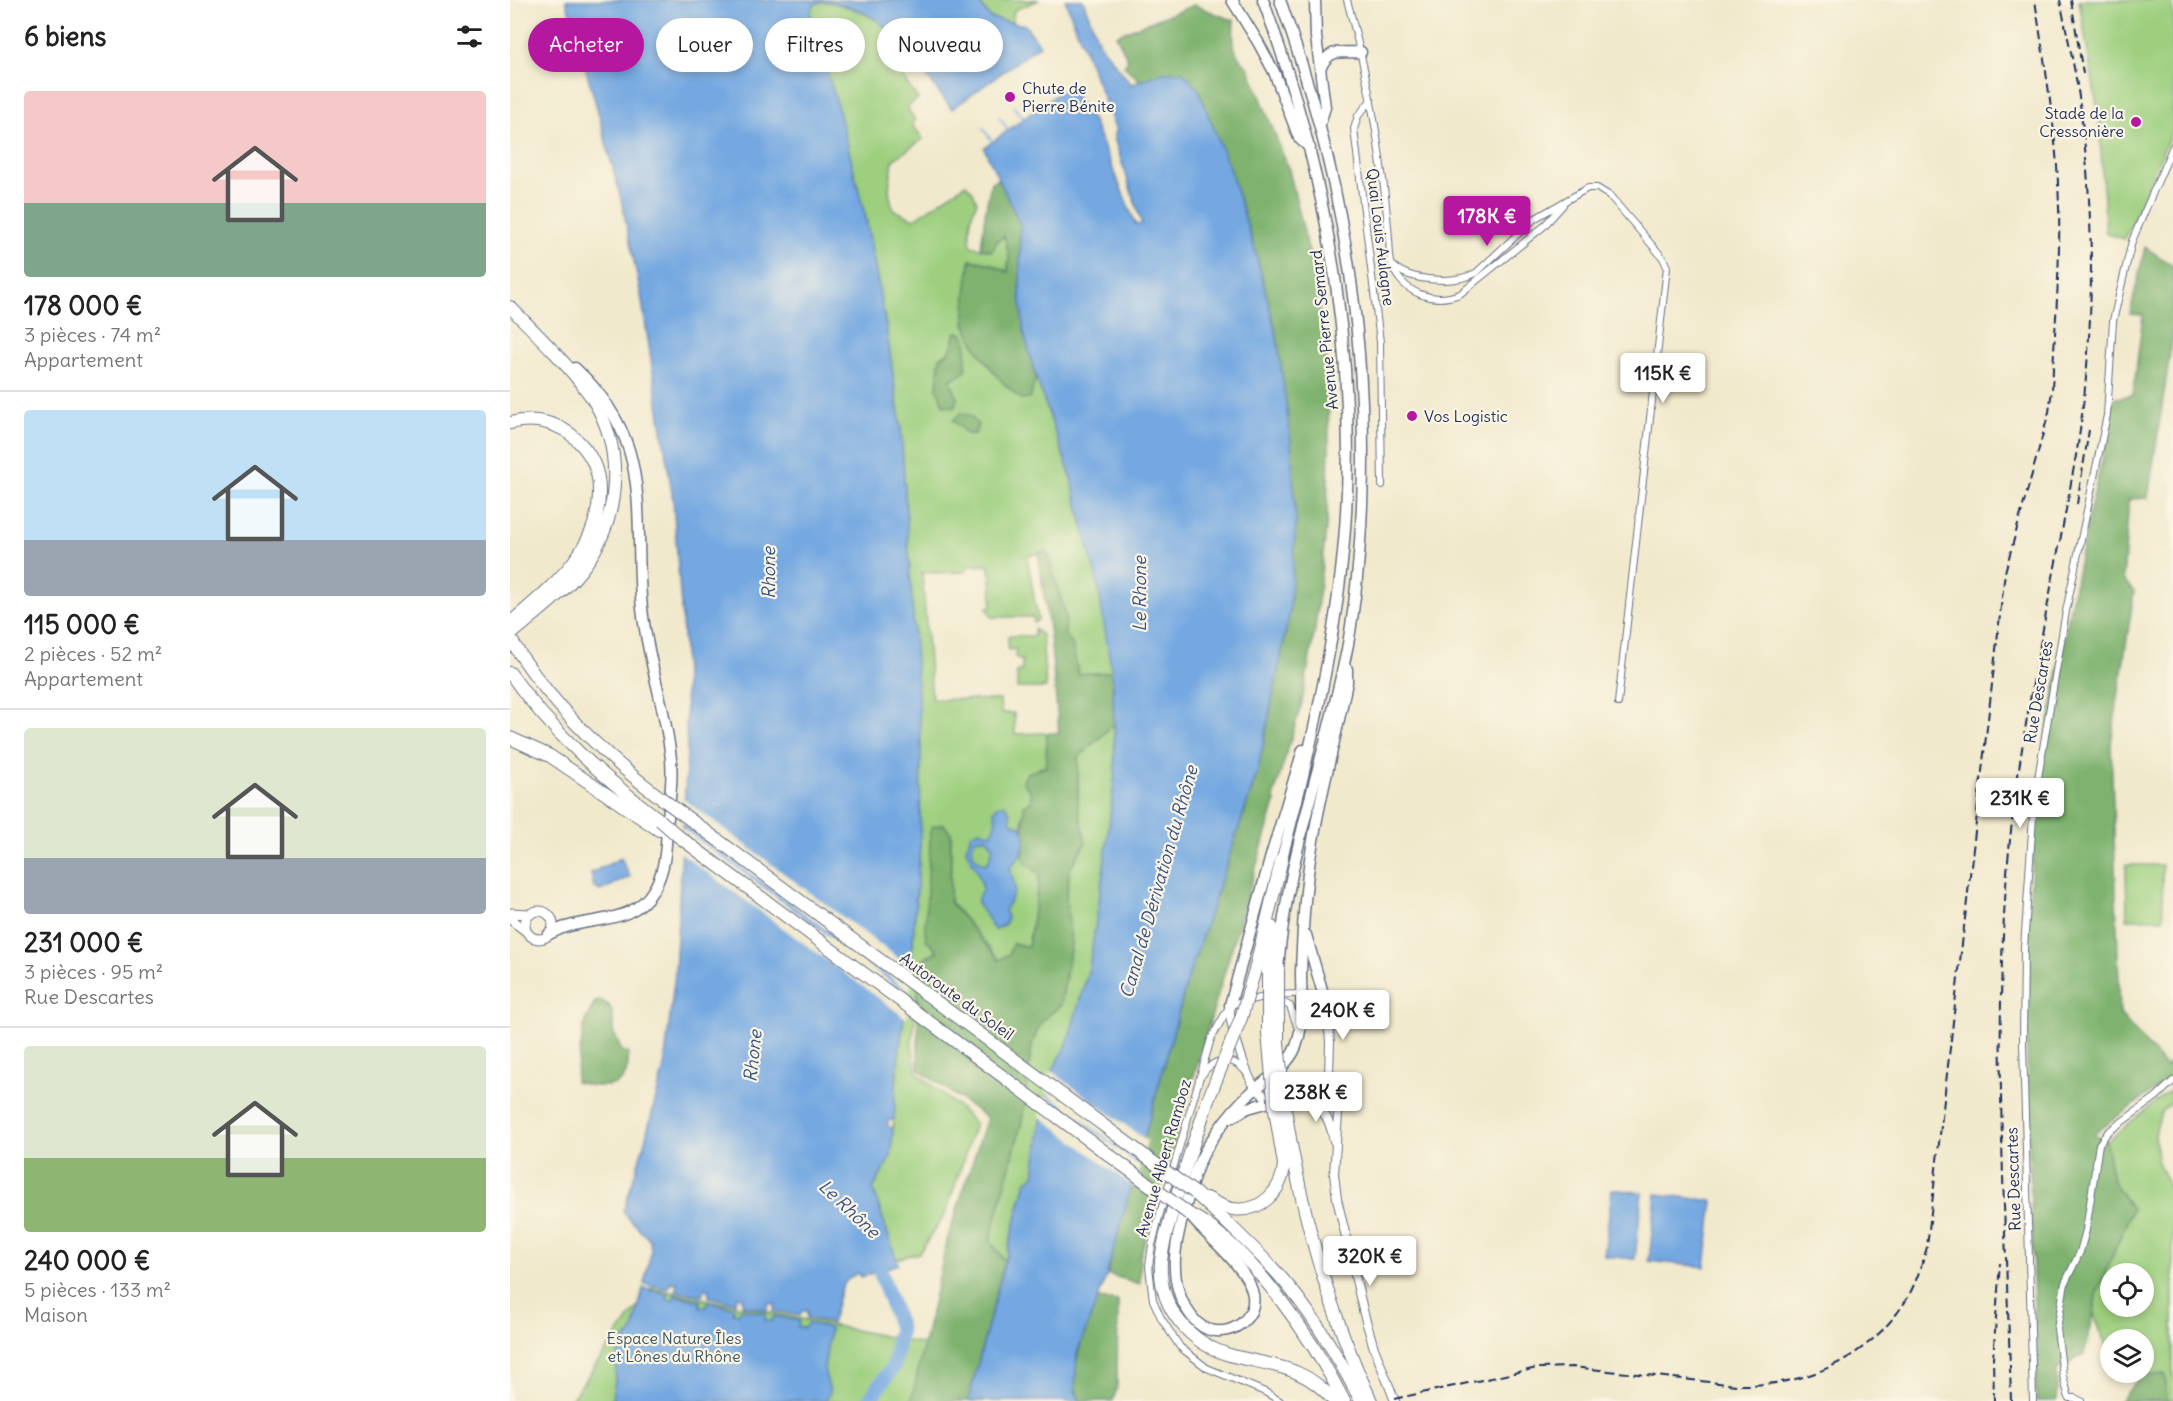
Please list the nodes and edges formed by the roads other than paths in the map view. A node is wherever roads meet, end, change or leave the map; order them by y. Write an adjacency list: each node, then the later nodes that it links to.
1 (1232, 0): 11 (highway)
2 (1263, 0): 11 (highway, Avenue Pierre Semard)
3 (1280, 0): 9 (highway, Avenue Pierre Semard)
4 (1315, 0): 7 (highway)
5 (1347, 0): 6 (street)
6 (1361, 52): 7 (highway); 8 (street)
7 (1320, 68): 9 (highway)
8 (1371, 100): 13 (street); 17 (street, Quai Louis Aulagne)
9 (1320, 124): 21 (highway, Avenue Pierre Semard)
10 (2173, 146): 58 (street, Rue Descartes)
11 (1310, 148): 23 (highway, Avenue Pierre Semard)
12 (1569, 199): 13 (street); 13 (street); 24 (street)
13 (1392, 265)
14 (510, 307): 15 (highway)
15 (549, 345): 18 (highway); 33 (highway)
16 (510, 423): 18 (highway)
17 (1382, 485)
18 (536, 607): 19 (highway); 20 (highway)
19 (510, 623)
20 (510, 637): 49 (highway, Autoroute du Soleil, bridge)
21 (1348, 644): 31 (highway); 34 (highway)
22 (510, 673): 26 (highway)
23 (1320, 702): 27 (highway); 37 (highway)
24 (1618, 703)
25 (510, 738): 26 (highway)
26 (659, 825): 50 (highway, bridge)
27 (1282, 858): 34 (highway)
28 (510, 913): 29 (main road)
29 (531, 914): 32 (main road); 33 (main road)
30 (510, 920): 32 (main road)
31 (1303, 925): 35 (highway); 38 (highway)
32 (526, 931): 33 (main road)
33 (549, 934)
34 (1267, 968): 46 (highway, bridge); 53 (highway, bridge)
35 (1301, 994): 36 (street); 38 (street); 39 (highway)
36 (1267, 997): 37 (street); 39 (street)
37 (1230, 1005): 40 (street); 42 (street, Avenue Albert Ramboz)
38 (1327, 1006): 41 (street)
39 (1299, 1035): 44 (highway)
40 (1245, 1071): 42 (street); 44 (street)
41 (1329, 1075): 45 (street); 48 (street)
42 (1199, 1081): 52 (street, Avenue Albert Ramboz)
43 (2173, 1081): 51 (street)
44 (1256, 1089): 46 (street); 47 (highway)
45 (1294, 1096): 46 (street); 48 (street)
46 (1279, 1106): 47 (highway); 49 (highway); 56 (highway)
47 (1226, 1120): 50 (highway)
48 (1335, 1150): 57 (street)
49 (1195, 1193): 55 (highway, Autoroute du Soleil)
50 (1189, 1214): 54 (highway)
51 (2067, 1399): 59 (street)
52 (1280, 1401)
53 (1334, 1401)
54 (1344, 1401)
55 (1361, 1401)
56 (1371, 1401)
57 (1395, 1401)
58 (2033, 1401)
59 (2081, 1401)

